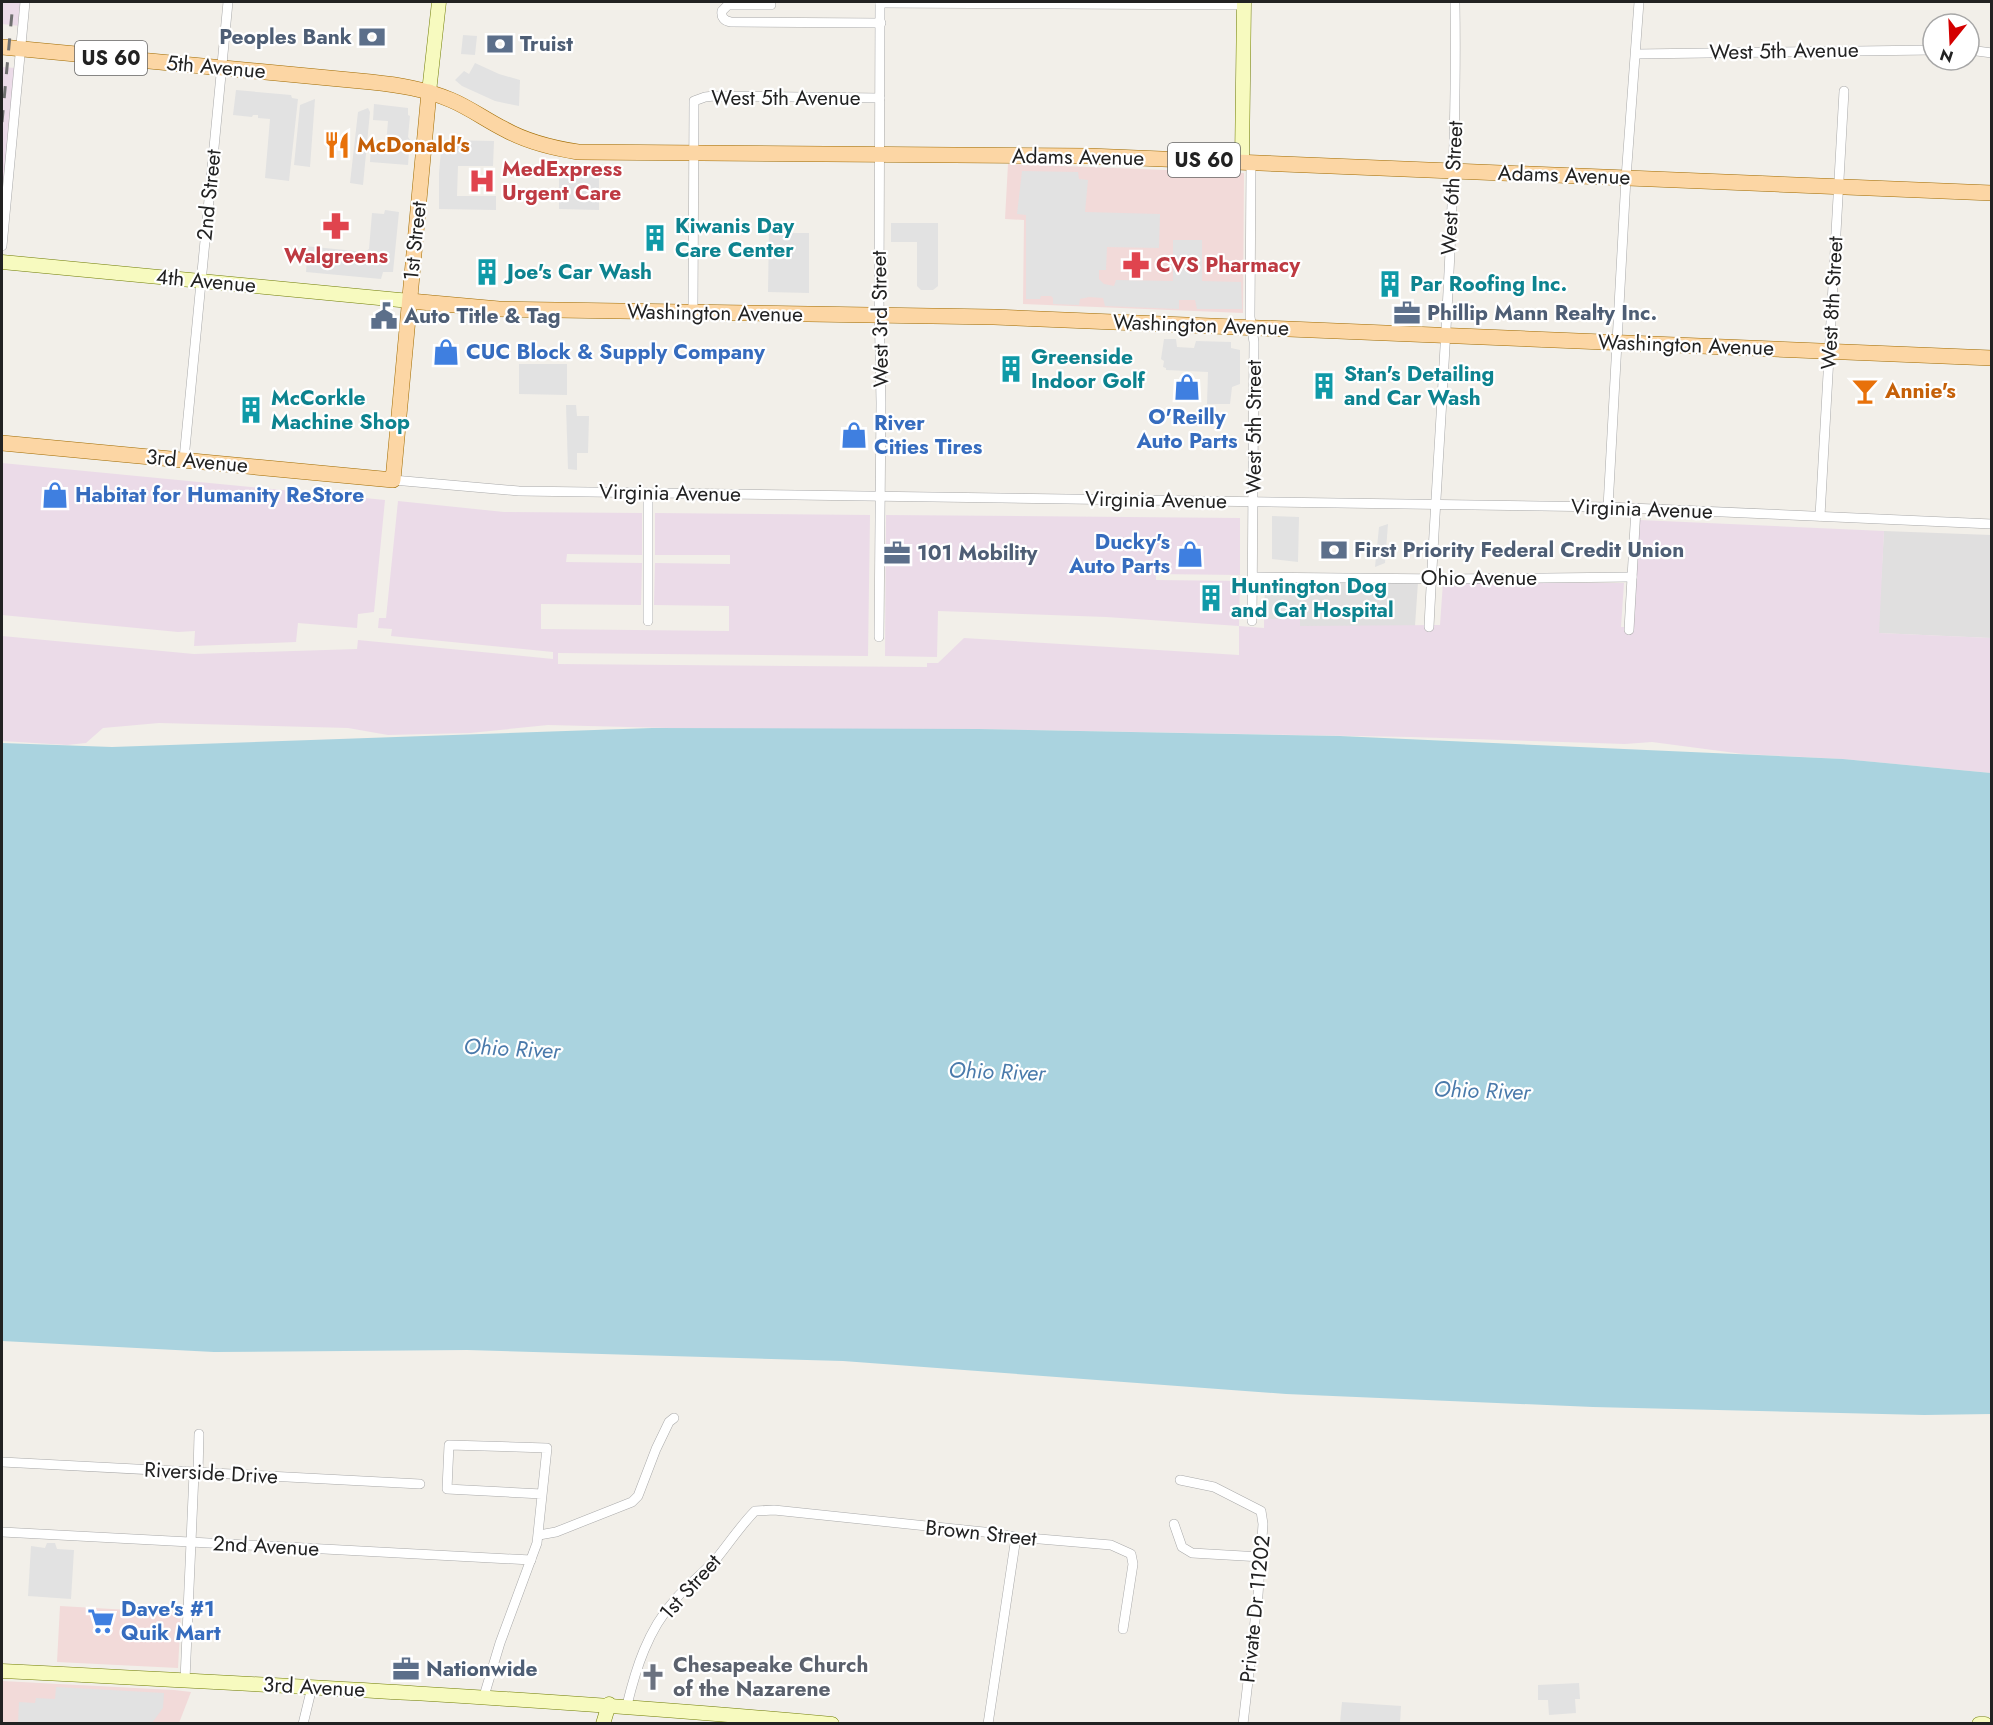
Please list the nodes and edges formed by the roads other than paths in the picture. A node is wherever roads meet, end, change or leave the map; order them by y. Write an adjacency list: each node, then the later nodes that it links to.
1 (25, 2): 12 (street)
2 (228, 2): 15 (street, 2nd Street)
3 (438, 2): 17 (street, 1st Street)
4 (880, 2): 8 (street); 10 (street, West 3rd Street)
5 (1455, 2): 22 (street, West 6th Street)
6 (1640, 2): 14 (street)
7 (771, 3): 9 (street); 9 (street)
8 (1244, 3): 21 (street, West 5th Street)
9 (770, 22): 10 (street)
10 (881, 23): 18 (street, West 3rd Street)
11 (2, 47): 12 (main road, 5th Avenue / US 60)
12 (20, 49): 15 (main road, 5th Avenue / US 60); 26 (street)
13 (1921, 50): 14 (street, West 5th Avenue)
14 (1636, 54): 23 (street)
15 (221, 68): 17 (main road, 5th Avenue / US 60); 28 (street, 2nd Street)
16 (1844, 91): 24 (street, West 8th Street)
17 (429, 92): 19 (main road, Adams Avenue / US 60); 29 (main road, 1st Street)
18 (880, 98): 19 (street, West 5th Avenue); 20 (street, West 3rd Street)
19 (693, 154): 20 (main road, Adams Avenue / US 60); 30 (street)
20 (880, 155): 21 (main road, Adams Avenue / US 60); 31 (street, West 3rd Street)
21 (1247, 161): 22 (main road, Adams Avenue / US 60); 32 (street, West 5th Street)
22 (1453, 170): 23 (main road, Adams Avenue / US 60); 33 (street, West 6th Street)
23 (1626, 178): 24 (main road, Adams Avenue / US 60); 34 (street)
24 (1838, 186): 25 (main road, Adams Avenue / US 60); 35 (street, West 8th Street)
25 (1992, 193)
26 (2, 246)
27 (2, 262): 28 (street, 4th Avenue)
28 (200, 281): 29 (street, 4th Avenue); 38 (street, 2nd Street)
29 (410, 301): 30 (main road, Washington Avenue); 39 (main road, 1st Street)
30 (693, 312): 31 (main road, Washington Avenue)
31 (880, 315): 32 (main road, Washington Avenue); 41 (street, West 3rd Street)
32 (1252, 327): 33 (main road, Washington Avenue); 42 (street, West 5th Street)
33 (1445, 335): 34 (main road, Washington Avenue); 43 (street, West 6th Street)
34 (1617, 342): 35 (main road, Washington Avenue); 44 (street)
35 (1829, 351): 36 (main road, Washington Avenue); 46 (street, West 8th Street)
36 (1992, 358)
37 (2, 443): 38 (main road, 3rd Avenue)
38 (184, 459): 39 (main road, 3rd Avenue)
39 (393, 480): 40 (street, Virginia Avenue)
40 (648, 493): 41 (street, Virginia Avenue); 51 (street)
41 (880, 496): 42 (street, Virginia Avenue); 55 (street, West 3rd Street)
42 (1254, 502): 43 (street, Virginia Avenue); 48 (street, West 5th Street)
43 (1436, 505): 44 (street, Virginia Avenue); 50 (street, West 6th Street)
44 (1608, 507): 45 (street, Virginia Avenue)
45 (1636, 508): 46 (street, Virginia Avenue); 49 (street)
46 (1820, 516): 47 (street, Virginia Avenue)
47 (1992, 524)
48 (1253, 577): 50 (street, Ohio Avenue); 52 (street, West 5th Street)
49 (1632, 577): 50 (street, Ohio Avenue); 54 (street)
50 (1431, 579): 53 (street, West 6th Street)
51 (648, 621)
52 (1252, 621)
53 (1429, 627)
54 (1629, 630)
55 (879, 637)
56 (674, 1418): 66 (street)
57 (199, 1434): 59 (street)
58 (2, 1462): 59 (street, Riverside Drive)
59 (196, 1473): 61 (street, Riverside Drive); 68 (street)
60 (1180, 1480): 69 (street, Private Dr 11202)
61 (420, 1484)
62 (542, 1494): 62 (street); 66 (street)
63 (755, 1511): 67 (street, Brown Street); 77 (street, 1st Street)
64 (1174, 1524): 69 (street)
65 (2, 1532): 68 (street, 2nd Avenue)
66 (539, 1535): 70 (street)
67 (1016, 1537): 71 (street, Brown Street); 81 (street)
68 (192, 1542): 70 (street, 2nd Avenue); 73 (street)
69 (1261, 1557): 82 (street, Private Dr 11202)
70 (531, 1560): 75 (street)
71 (1124, 1629)
72 (2, 1671): 73 (street, 3rd Avenue)
73 (185, 1680): 74 (street, 3rd Avenue)
74 (312, 1687): 75 (street, 3rd Avenue); 78 (street)
75 (484, 1696): 76 (street, 3rd Avenue)
76 (609, 1704): 77 (street, 3rd Avenue); 79 (street)
77 (627, 1706): 80 (street, 3rd Avenue)
78 (303, 1724)
79 (603, 1724)
80 (832, 1724)
81 (988, 1724)
82 (1243, 1724)

